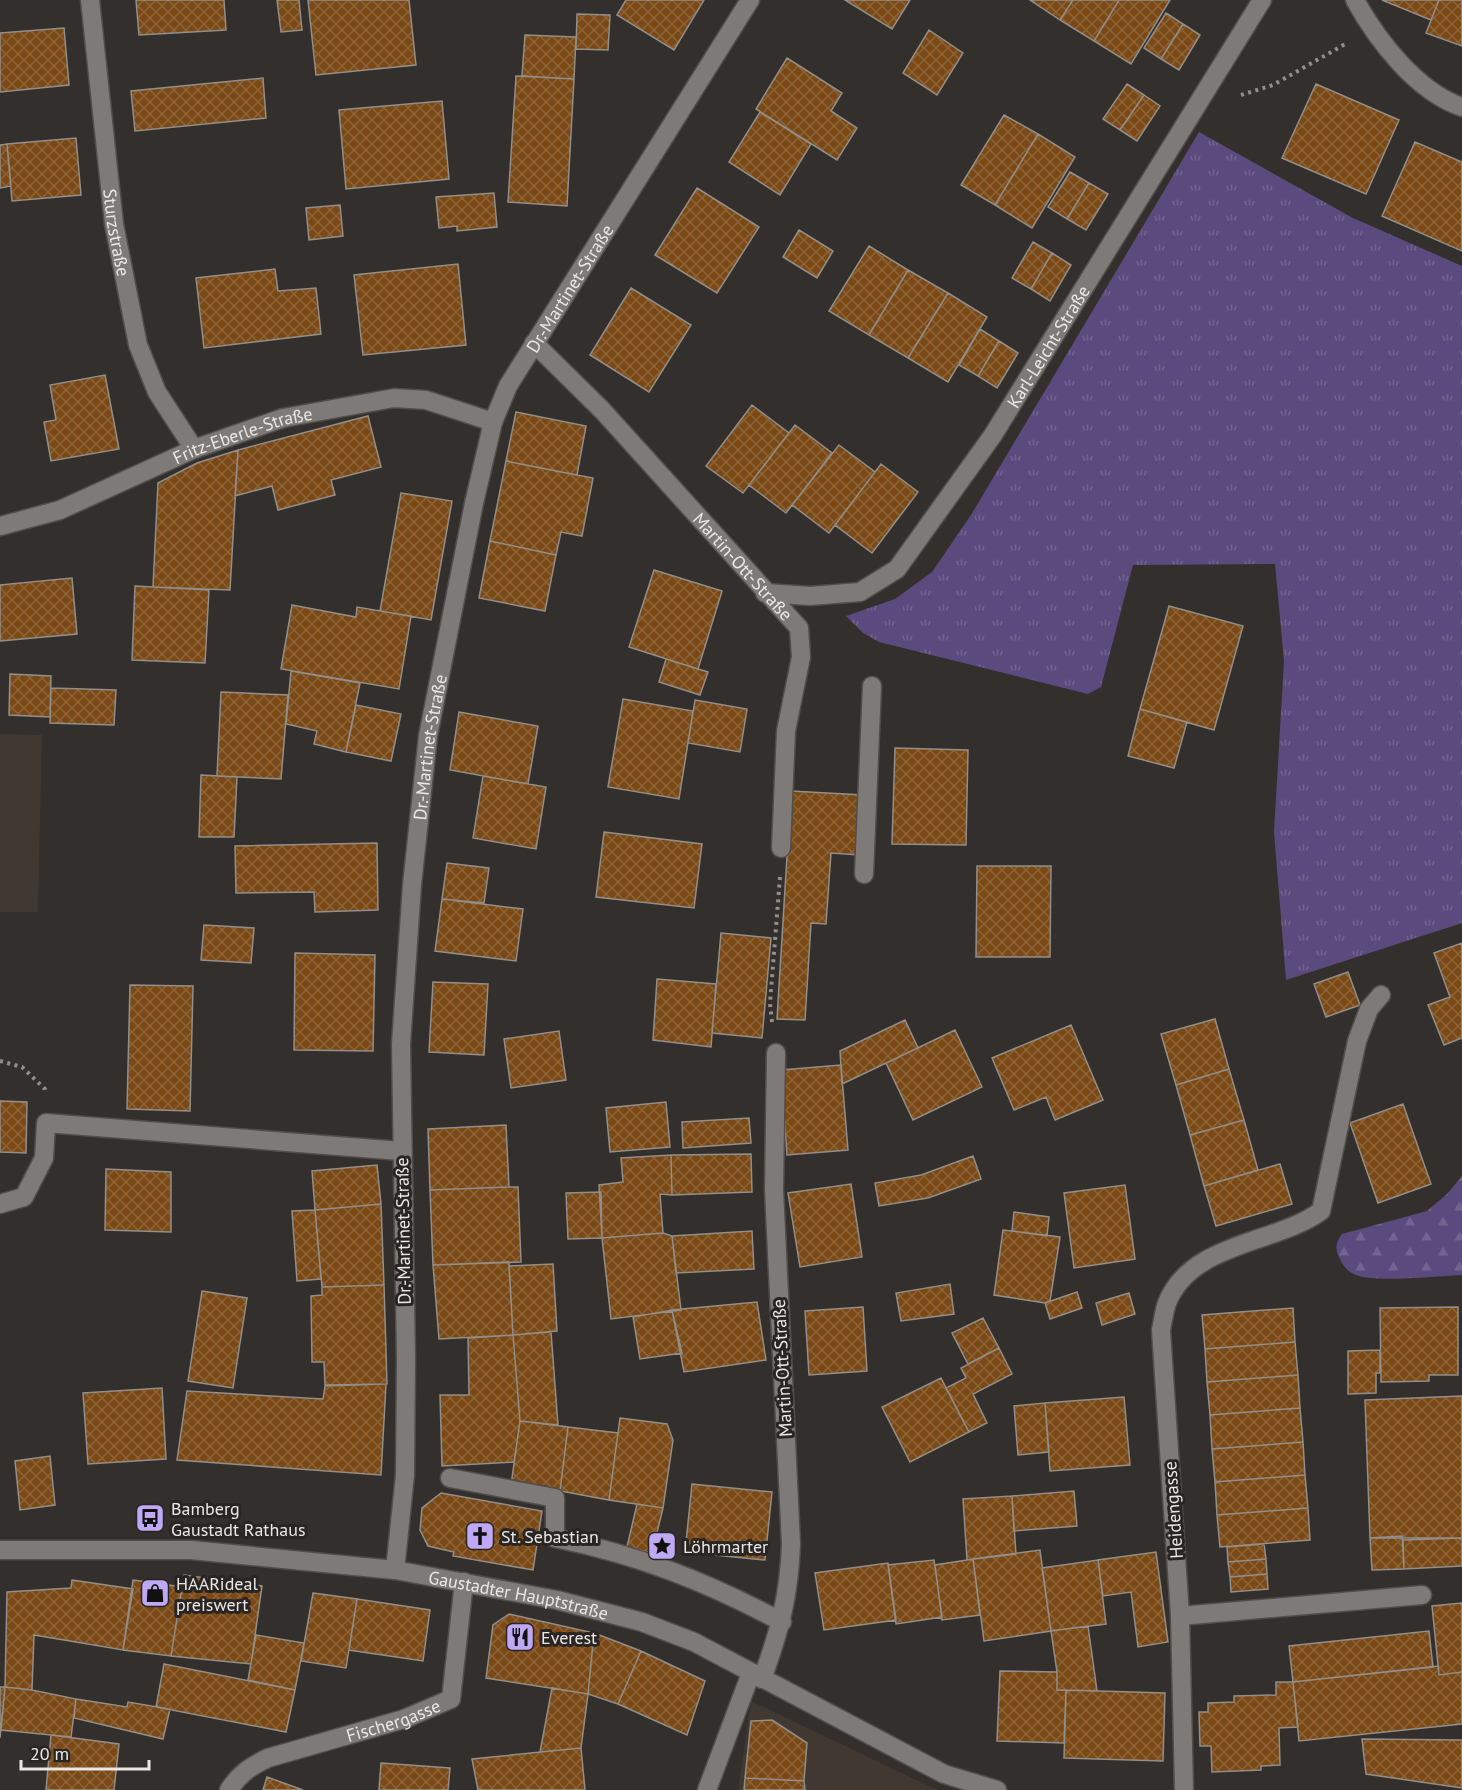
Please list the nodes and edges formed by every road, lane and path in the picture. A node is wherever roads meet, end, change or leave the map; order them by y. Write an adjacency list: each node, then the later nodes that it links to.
1 (90, 0): 10 (street, Sturzstraße)
2 (750, 0): 8 (street, Dr.-Martinet-Straße)
3 (1262, 0): 7 (street, Karl-Leicht-Straße)
4 (1355, 0): 5 (street)
5 (1372, 27): 6 (street); 7 (path)
6 (1462, 107)
7 (1196, 109): 12 (street, Karl-Leicht-Straße)
8 (534, 343): 9 (street, Dr.-Martinet-Straße); 12 (street, Martin-Ott-Straße)
9 (493, 422): 10 (street, Fritz-Eberle-Straße); 20 (street, Dr.-Martinet-Straße)
10 (194, 449): 11 (street, Fritz-Eberle-Straße)
11 (0, 526)
12 (765, 593): 14 (street, Martin-Ott-Straße)
13 (872, 686): 15 (street)
14 (781, 848): 17 (path)
15 (864, 874)
16 (1381, 996): 27 (street, Heidengasse)
17 (776, 1053): 28 (street, Martin-Ott-Straße)
18 (0, 1061): 19 (path)
19 (46, 1123): 20 (street); 21 (street)
20 (401, 1151): 24 (street, Dr.-Martinet-Straße)
21 (0, 1204)
22 (450, 1478): 28 (street)
23 (0, 1550): 24 (street, Gaustadter Hauptstraße)
24 (395, 1570): 25 (street, Gaustadter Hauptstraße)
25 (464, 1582): 29 (street, Gaustadter Hauptstraße); 30 (street, Fischergasse)
26 (1422, 1595): 27 (street)
27 (1180, 1616): 33 (street, Heidengasse)
28 (782, 1622): 29 (street, Martin-Ott-Straße)
29 (757, 1676): 31 (street, Martin-Ott-Straße); 32 (street, Gaustadter Hauptstraße)
30 (229, 1790)
31 (707, 1790)
32 (997, 1790)
33 (1184, 1790)

